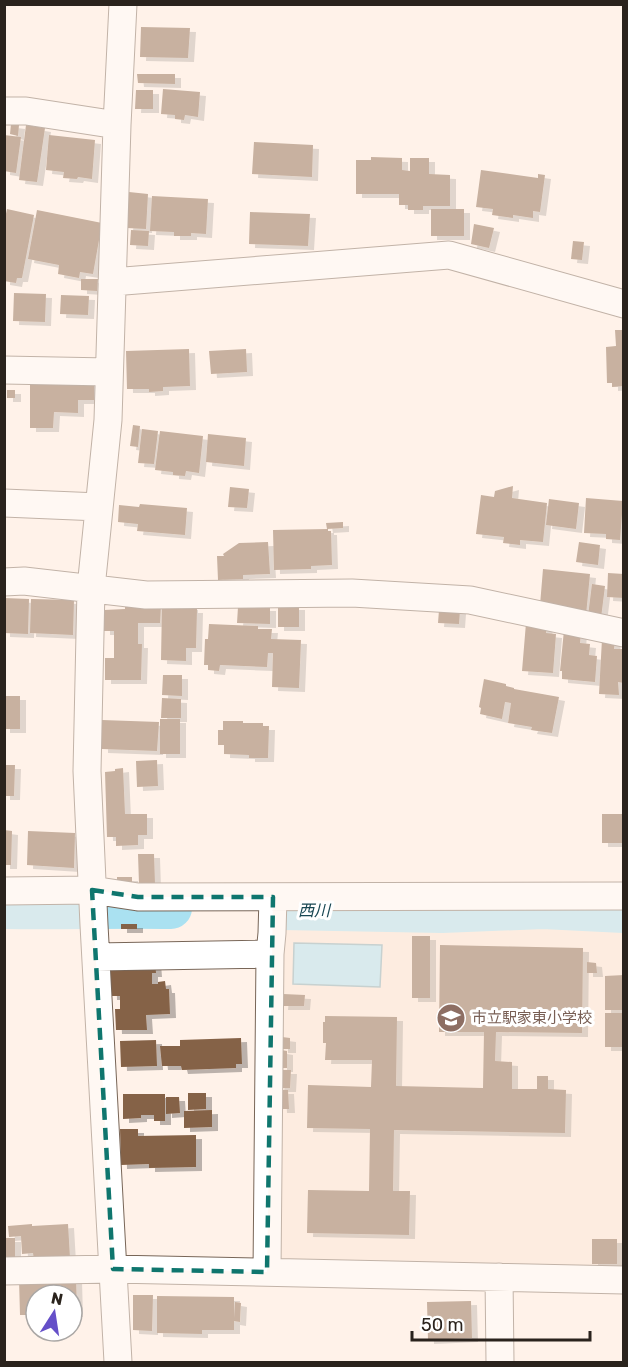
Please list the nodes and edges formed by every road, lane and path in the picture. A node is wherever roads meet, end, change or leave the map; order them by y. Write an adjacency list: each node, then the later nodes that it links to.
1 (123, 4): 3 (street)
2 (4, 111): 3 (street)
3 (117, 125): 4 (street)
4 (112, 282): 5 (street); 7 (street)
5 (624, 304)
6 (4, 370): 7 (street)
7 (109, 372): 9 (street)
8 (4, 503): 9 (street)
9 (99, 507): 11 (street)
10 (4, 582): 11 (street)
11 (91, 588): 12 (street); 13 (street)
12 (624, 633)
13 (92, 890): 14 (street); 16 (street); 18 (street)
14 (4, 891)
15 (624, 896): 16 (street)
16 (273, 897): 17 (street)
17 (271, 944): 18 (street); 21 (street)
18 (96, 957): 19 (street)
19 (113, 1269): 20 (street); 21 (street); 24 (street)
20 (4, 1271)
21 (267, 1272): 22 (street)
22 (499, 1277): 23 (street); 25 (street)
23 (624, 1280)
24 (118, 1362)
25 (500, 1362)

